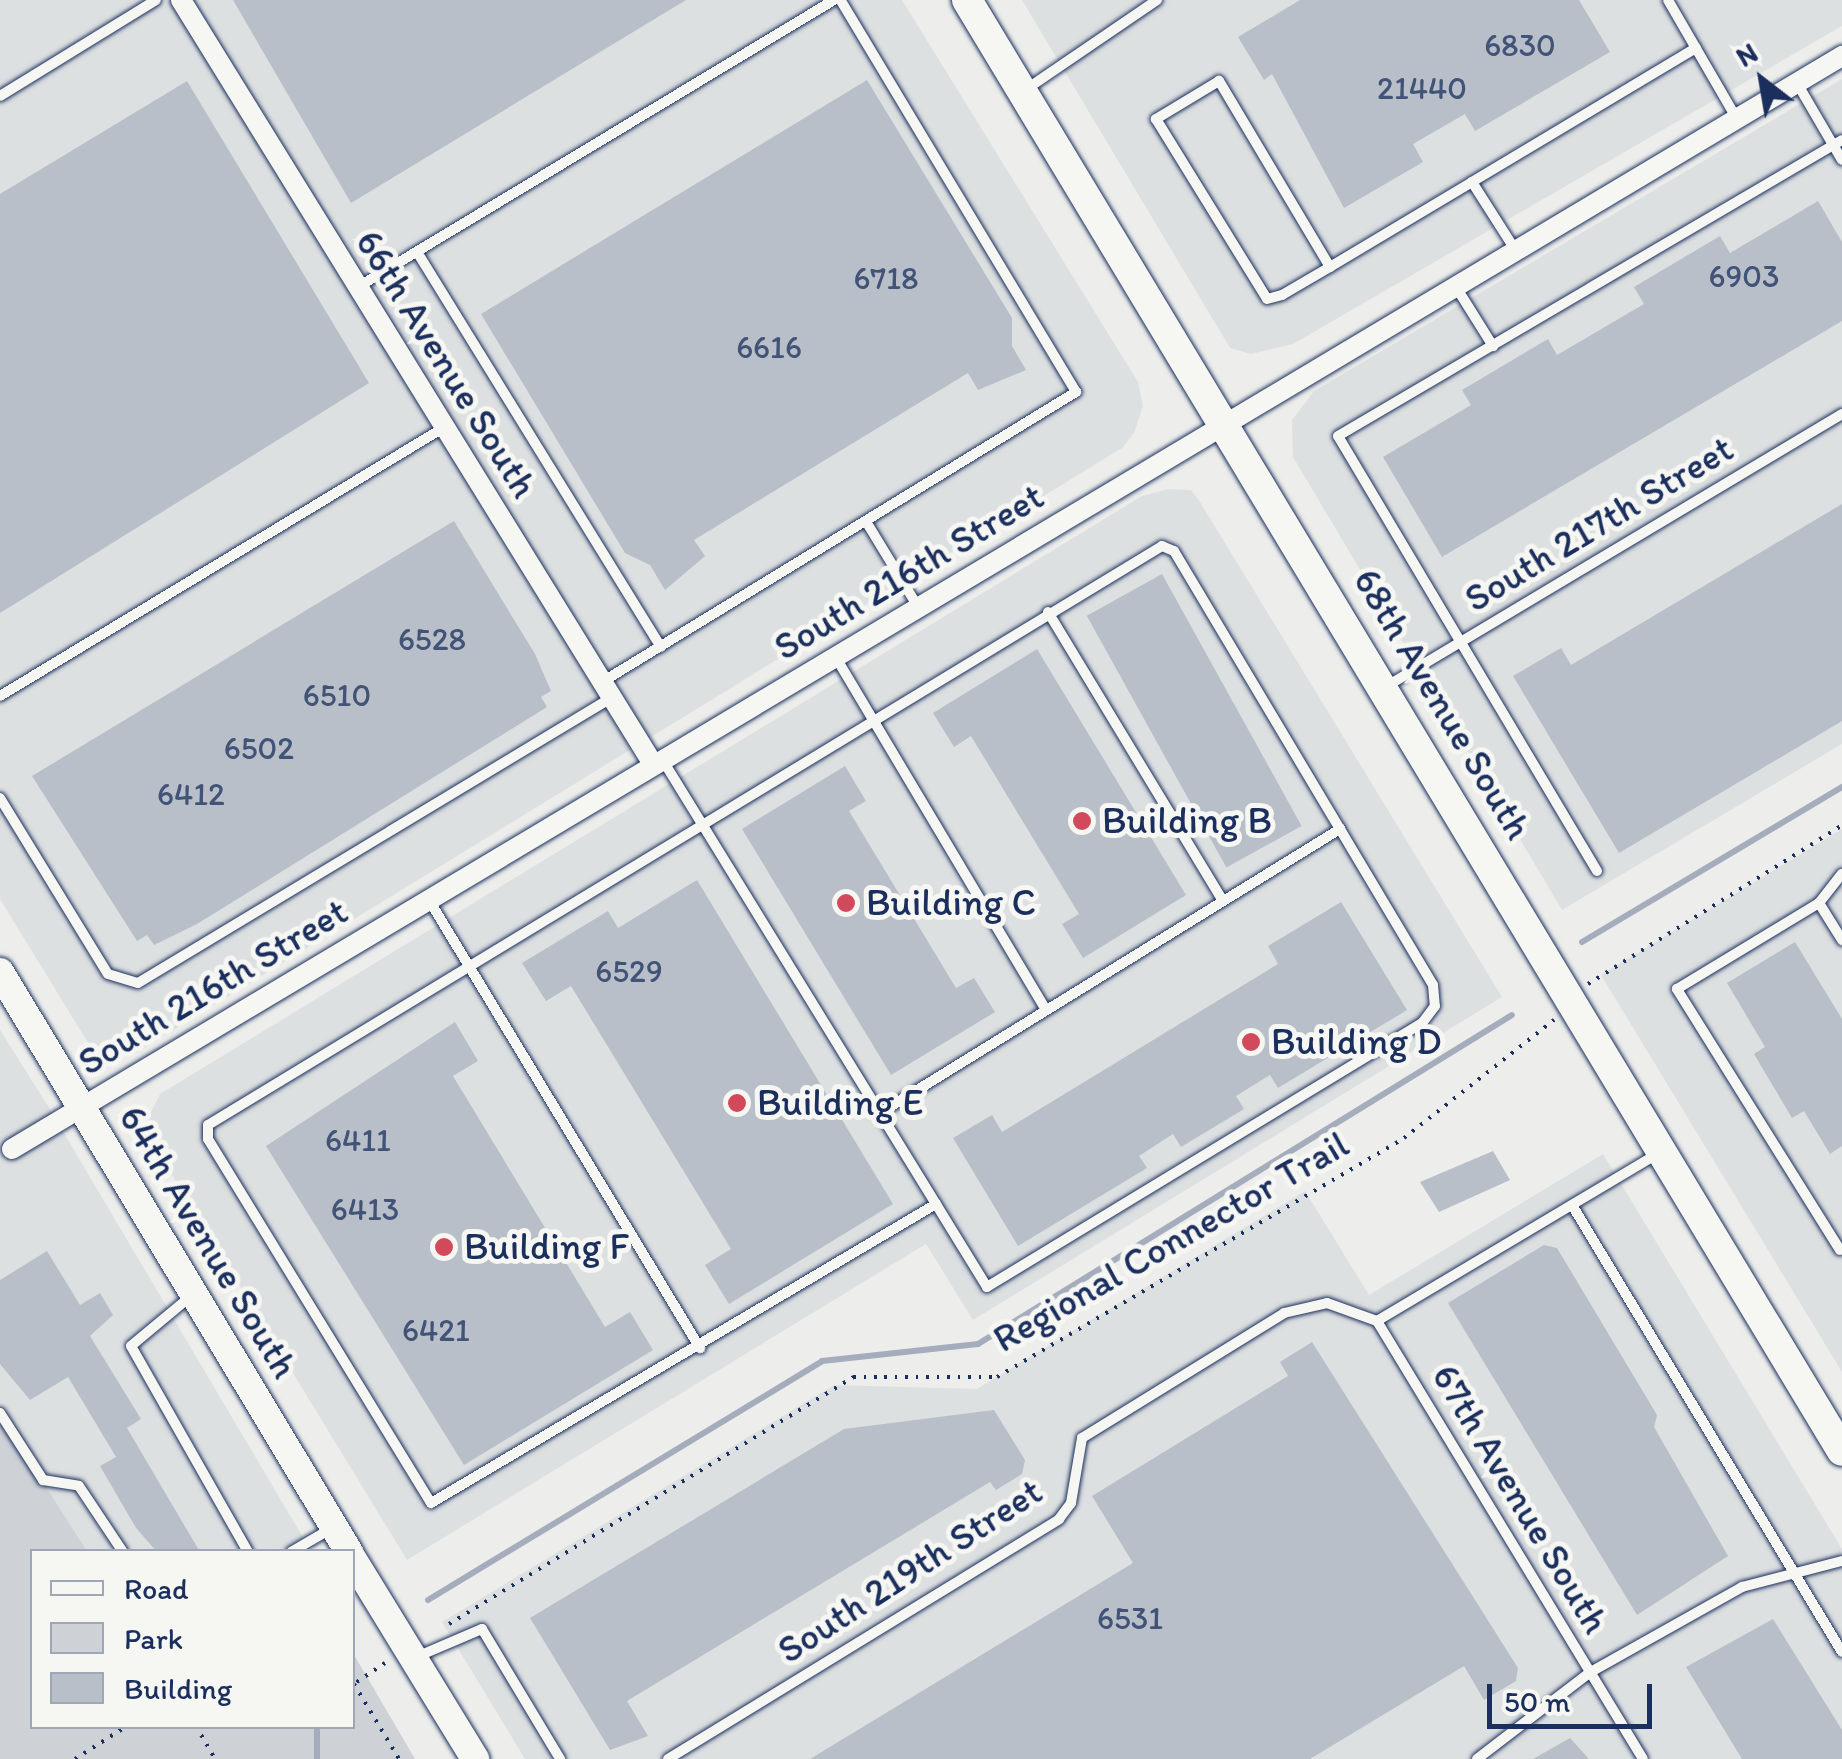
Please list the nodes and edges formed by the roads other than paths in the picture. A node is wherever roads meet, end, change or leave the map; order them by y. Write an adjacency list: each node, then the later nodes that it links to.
1 (156, 0): 13 (lane)
2 (181, 0): 22 (street, 66th Avenue South)
3 (837, 0): 19 (lane); 27 (lane)
4 (967, 0): 12 (main road, 68th Avenue South)
5 (1129, 0): 8 (lane)
6 (1156, 0): 8 (lane)
7 (1668, 0): 9 (lane)
8 (1137, 13): 12 (lane)
9 (1696, 48): 14 (lane); 17 (lane)
10 (1842, 56): 11 (street, South 216th Street)
11 (1797, 83): 14 (street, South 216th Street); 15 (lane)
12 (1023, 91): 25 (main road, 68th Avenue South)
13 (0, 96)
14 (1737, 119): 18 (street, South 216th Street)
15 (1838, 143): 16 (lane); 23 (lane)
16 (1842, 160)
17 (1472, 182): 18 (lane); 20 (lane)
18 (1516, 251): 21 (street, South 216th Street)
19 (417, 252): 22 (lane); 31 (lane)
20 (1330, 267): 20 (lane)
21 (1456, 287): 23 (lane); 25 (street, South 216th Street)
22 (358, 288): 26 (street, 66th Avenue South)
23 (1493, 346): 30 (lane)
24 (1842, 414): 30 (lane, South 217th Street)
25 (1226, 424): 28 (street, South 216th Street); 33 (main road, 68th Avenue South)
26 (443, 428): 34 (street, 66th Avenue South); 35 (lane)
27 (867, 523): 28 (lane); 31 (lane)
28 (918, 607): 32 (street, South 216th Street)
29 (1048, 612): 36 (lane); 40 (lane); 44 (lane)
30 (1462, 640): 33 (lane, South 217th Street); 41 (lane)
31 (660, 647): 34 (lane)
32 (835, 656): 36 (lane); 37 (street, South 216th Street)
33 (1386, 686): 53 (main road, 68th Avenue South)
34 (606, 690): 37 (street, 66th Avenue South); 38 (lane)
35 (0, 696)
36 (872, 718): 39 (lane); 49 (lane)
37 (657, 762): 39 (lane); 43 (street, South 216th Street)
38 (0, 798)
39 (700, 822): 47 (lane); 51 (lane)
40 (1340, 829): 44 (lane); 54 (lane)
41 (1597, 871)
42 (1842, 874): 45 (lane)
43 (428, 899): 47 (lane); 50 (street, South 216th Street)
44 (1223, 901): 49 (lane)
45 (1819, 903): 46 (lane); 56 (lane)
46 (1842, 940)
47 (468, 964): 59 (lane); 59 (lane)
48 (0, 972): 50 (street, 64th Avenue South)
49 (1046, 1010): 51 (lane)
50 (82, 1107): 52 (street, South 216th Street); 57 (street, 64th Avenue South)
51 (880, 1113): 54 (lane)
52 (4, 1153)
53 (1660, 1153): 55 (lane); 61 (main road, 68th Avenue South)
54 (936, 1204): 59 (lane)
55 (1572, 1205): 58 (lane); 69 (lane)
56 (1841, 1251)
57 (196, 1292): 62 (street, 64th Avenue South); 64 (lane)
58 (1377, 1321): 72 (lane, 67th Avenue South); 75 (lane, South 219th Street)
59 (700, 1348)
60 (0, 1412): 63 (lane)
61 (1842, 1451)
62 (334, 1527): 65 (lane); 66 (street, 64th Avenue South)
63 (121, 1549)
64 (246, 1549)
65 (297, 1549)
66 (347, 1549)
67 (1842, 1560): 69 (lane)
68 (355, 1562): 71 (street, 64th Avenue South)
69 (1793, 1571): 70 (lane); 72 (lane)
70 (1842, 1652)
71 (411, 1653): 73 (street, 64th Avenue South); 74 (lane)
72 (1590, 1673): 76 (lane); 77 (lane, 67th Avenue South)
73 (475, 1759)
74 (560, 1759)
75 (668, 1759)
76 (1477, 1759)
77 (1643, 1759)

